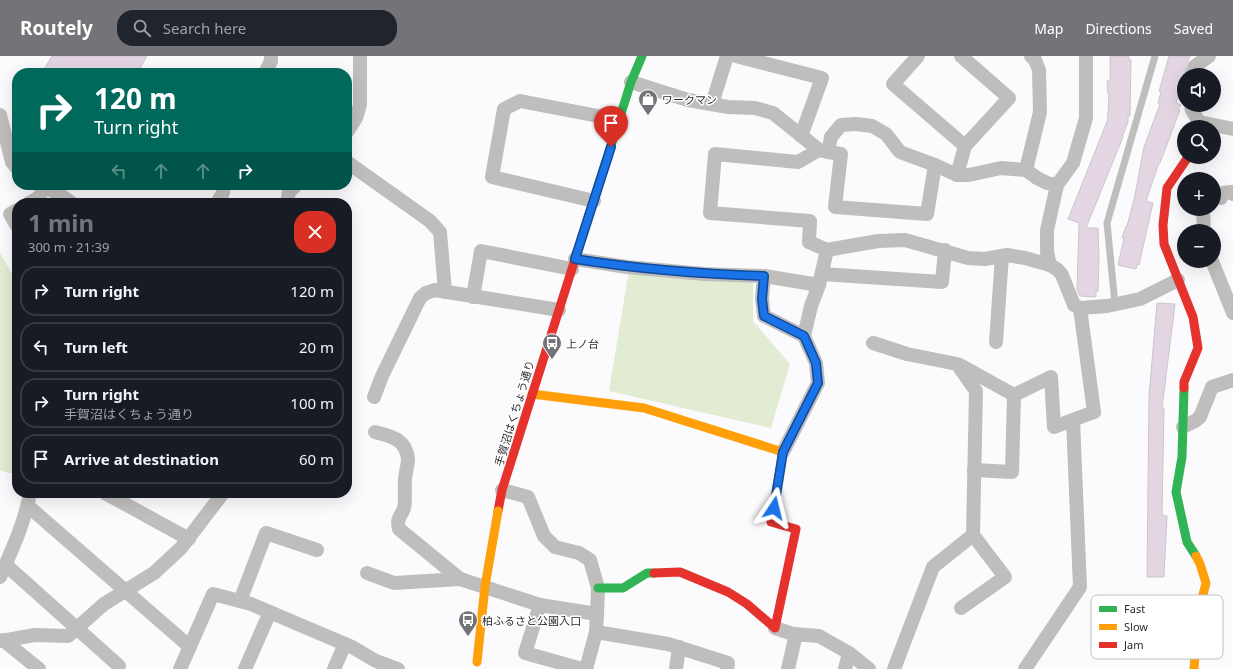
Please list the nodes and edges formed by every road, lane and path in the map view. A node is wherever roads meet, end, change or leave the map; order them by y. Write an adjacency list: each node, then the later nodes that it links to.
1 (271, 56): 12 (street)
2 (360, 56): 18 (street)
3 (642, 56): 14 (street, 手賀沼はくちょう通り)
4 (726, 56): 15 (street)
5 (736, 56): 21 (street)
6 (918, 56): 22 (street)
7 (961, 56): 22 (street)
8 (1031, 56): 28 (street)
9 (1086, 56): 30 (street)
10 (1155, 56): 45 (lane)
11 (1209, 56): 13 (street)
12 (268, 68)
13 (1194, 68)
14 (631, 82): 15 (street); 17 (street, 手賀沼はくちょう通り)
15 (712, 104): 21 (street)
16 (0, 115): 24 (street)
17 (619, 120): 33 (street, 手賀沼はくちょう通り); 33 (street)
18 (352, 124)
19 (1221, 127): 20 (street)
20 (1233, 129)
21 (801, 136): 23 (street)
22 (965, 146): 29 (street)
23 (823, 151): 26 (street); 26 (street); 34 (street)
24 (12, 162)
25 (1183, 164): 42 (street)
26 (935, 165): 29 (street)
27 (352, 166): 43 (street)
28 (1026, 170): 29 (street); 30 (street)
29 (957, 175)
30 (1057, 185): 38 (street)
31 (51, 190): 32 (street)
32 (65, 198)
33 (594, 201): 37 (street, 手賀沼はくちょう通り)
34 (827, 250): 35 (street); 41 (street)
35 (945, 250): 36 (street); 41 (street)
36 (1002, 256): 38 (street); 50 (street)
37 (574, 264): 40 (street); 44 (street); 47 (street, 手賀沼はくちょう通り)
38 (1050, 265): 46 (street)
39 (1215, 268): 48 (street)
40 (764, 276): 41 (street); 49 (street)
41 (821, 280): 49 (street)
42 (1178, 280): 45 (street); 58 (street)
43 (445, 292): 44 (street); 56 (street)
44 (473, 297): 47 (street)
45 (1115, 304): 46 (street)
46 (1080, 308): 57 (street)
47 (559, 310): 54 (street, 手賀沼はくちょう通り)
48 (1233, 314)
49 (804, 336): 60 (street)
50 (996, 342)
51 (873, 343): 52 (street)
52 (957, 364): 55 (street); 61 (street)
53 (1233, 380): 58 (street)
54 (532, 394): 60 (street); 62 (street, 手賀沼はくちょう通り)
55 (1014, 395): 57 (street); 61 (street)
56 (374, 397)
57 (1073, 420): 105 (street)
58 (1183, 427): 74 (street)
59 (375, 432): 71 (street)
60 (783, 452): 81 (street)
61 (974, 470): 66 (street)
62 (502, 490): 72 (street); 90 (street, 手賀沼はくちょう通り, bridge)
63 (114, 498): 67 (street)
64 (219, 498): 67 (street)
65 (29, 499): 69 (street); 73 (street)
66 (973, 535): 77 (street); 104 (street)
67 (188, 539): 73 (street)
68 (317, 550): 75 (street)
69 (3, 571): 80 (street)
70 (367, 573): 71 (street)
71 (460, 579): 76 (street)
72 (598, 588): 79 (street); 81 (street)
73 (125, 591): 80 (street); 86 (street)
74 (1203, 595)
75 (240, 601): 78 (street); 86 (street)
76 (540, 605): 79 (street); 97 (street)
77 (961, 608)
78 (270, 612): 85 (street); 94 (street)
79 (597, 614): 82 (street)
80 (76, 628): 84 (street); 91 (street)
81 (774, 628): 83 (street)
82 (596, 632): 87 (street); 98 (street)
83 (796, 634): 88 (street); 101 (street)
84 (2, 641): 92 (street)
85 (345, 644): 95 (street); 96 (street)
86 (190, 647): 93 (street)
87 (679, 647): 99 (street); 100 (street)
88 (849, 653): 102 (street); 103 (street)
89 (1195, 659): 106 (street)
90 (477, 665)
91 (119, 666)
92 (39, 669)
93 (180, 669)
94 (245, 669)
95 (334, 669)
96 (398, 669)
97 (582, 669)
98 (586, 669)
99 (676, 669)
100 (727, 669)
101 (788, 669)
102 (845, 669)
103 (869, 669)
104 (894, 669)
105 (1025, 669)
106 (1194, 669)

